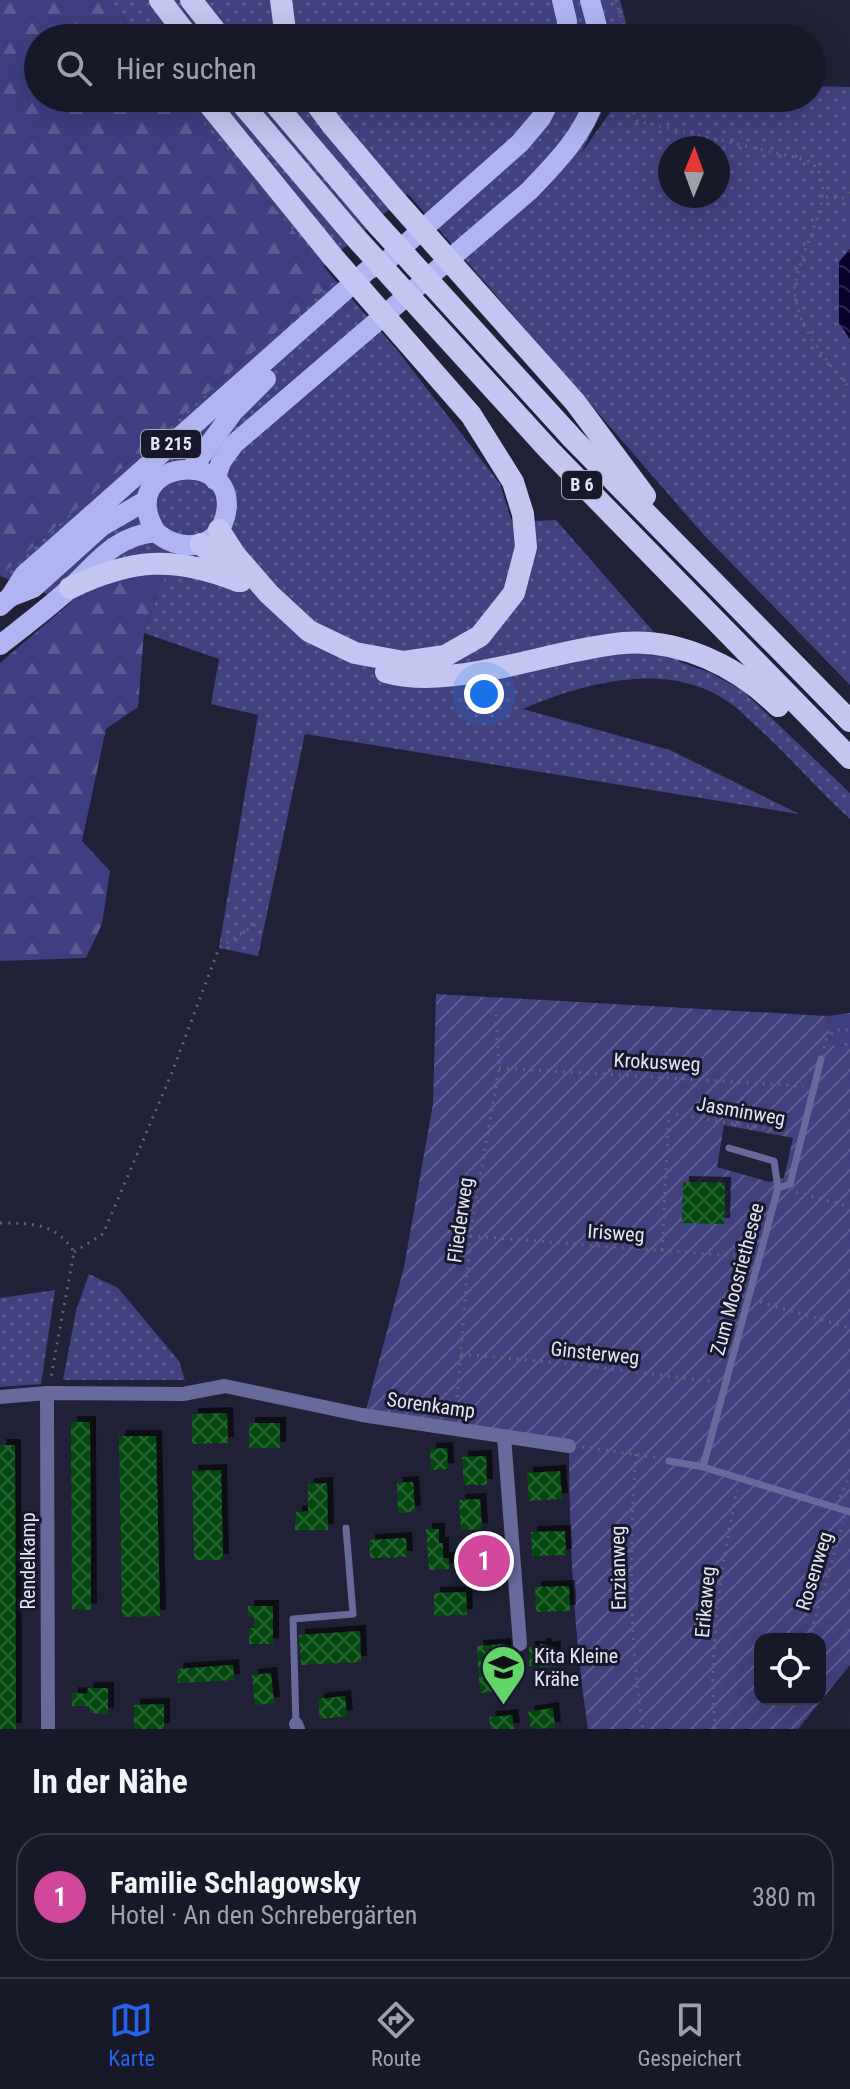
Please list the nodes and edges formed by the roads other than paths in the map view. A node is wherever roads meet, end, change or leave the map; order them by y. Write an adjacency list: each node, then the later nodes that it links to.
1 (147, 0): 7 (highway)
2 (160, 0): 8 (highway)
3 (191, 0): 9 (highway)
4 (281, 0): 10 (highway)
5 (562, 0): 11 (main road)
6 (590, 0): 12 (main road)
7 (161, 24)
8 (178, 24)
9 (210, 24)
10 (284, 24)
11 (567, 24)
12 (596, 24)
13 (215, 112): 23 (highway)
14 (249, 112): 32 (highway, B 6)
15 (282, 112): 26 (highway, B 6)
16 (322, 112): 26 (highway)
17 (544, 112): 19 (main road, B 215)
18 (590, 112): 21 (main road, B 215)
19 (387, 261): 20 (main road, B 215); 29 (main road, B 215)
20 (192, 468): 21 (main road, B 215); 22 (main road, B 215)
21 (215, 480): 23 (main road, B 215)
22 (147, 500): 24 (main road); 29 (main road, B 215)
23 (219, 530): 25 (main road)
24 (156, 532): 25 (main road); 28 (main road)
25 (201, 544): 27 (highway)
26 (698, 568): 31 (highway, B 6)
27 (244, 583): 28 (highway); 32 (highway)
28 (70, 588): 30 (main road)
29 (5, 602)
30 (0, 645)
31 (850, 721)
32 (850, 759)
33 (821, 1059): 35 (lane, Zum Moosriethesee)
34 (729, 1148): 35 (lane)
35 (778, 1188): 41 (lane, Zum Moosriethesee)
36 (47, 1393): 37 (street, Sorenkamp); 38 (street, Sorenkamp); 46 (street, Rendelkamp)
37 (0, 1397)
38 (504, 1436): 39 (street, Sorenkamp); 44 (street)
39 (569, 1446)
40 (669, 1461): 41 (lane)
41 (703, 1467): 42 (lane)
42 (848, 1512)
43 (346, 1528): 45 (lane)
44 (520, 1644)
45 (297, 1727)
46 (48, 1729)

